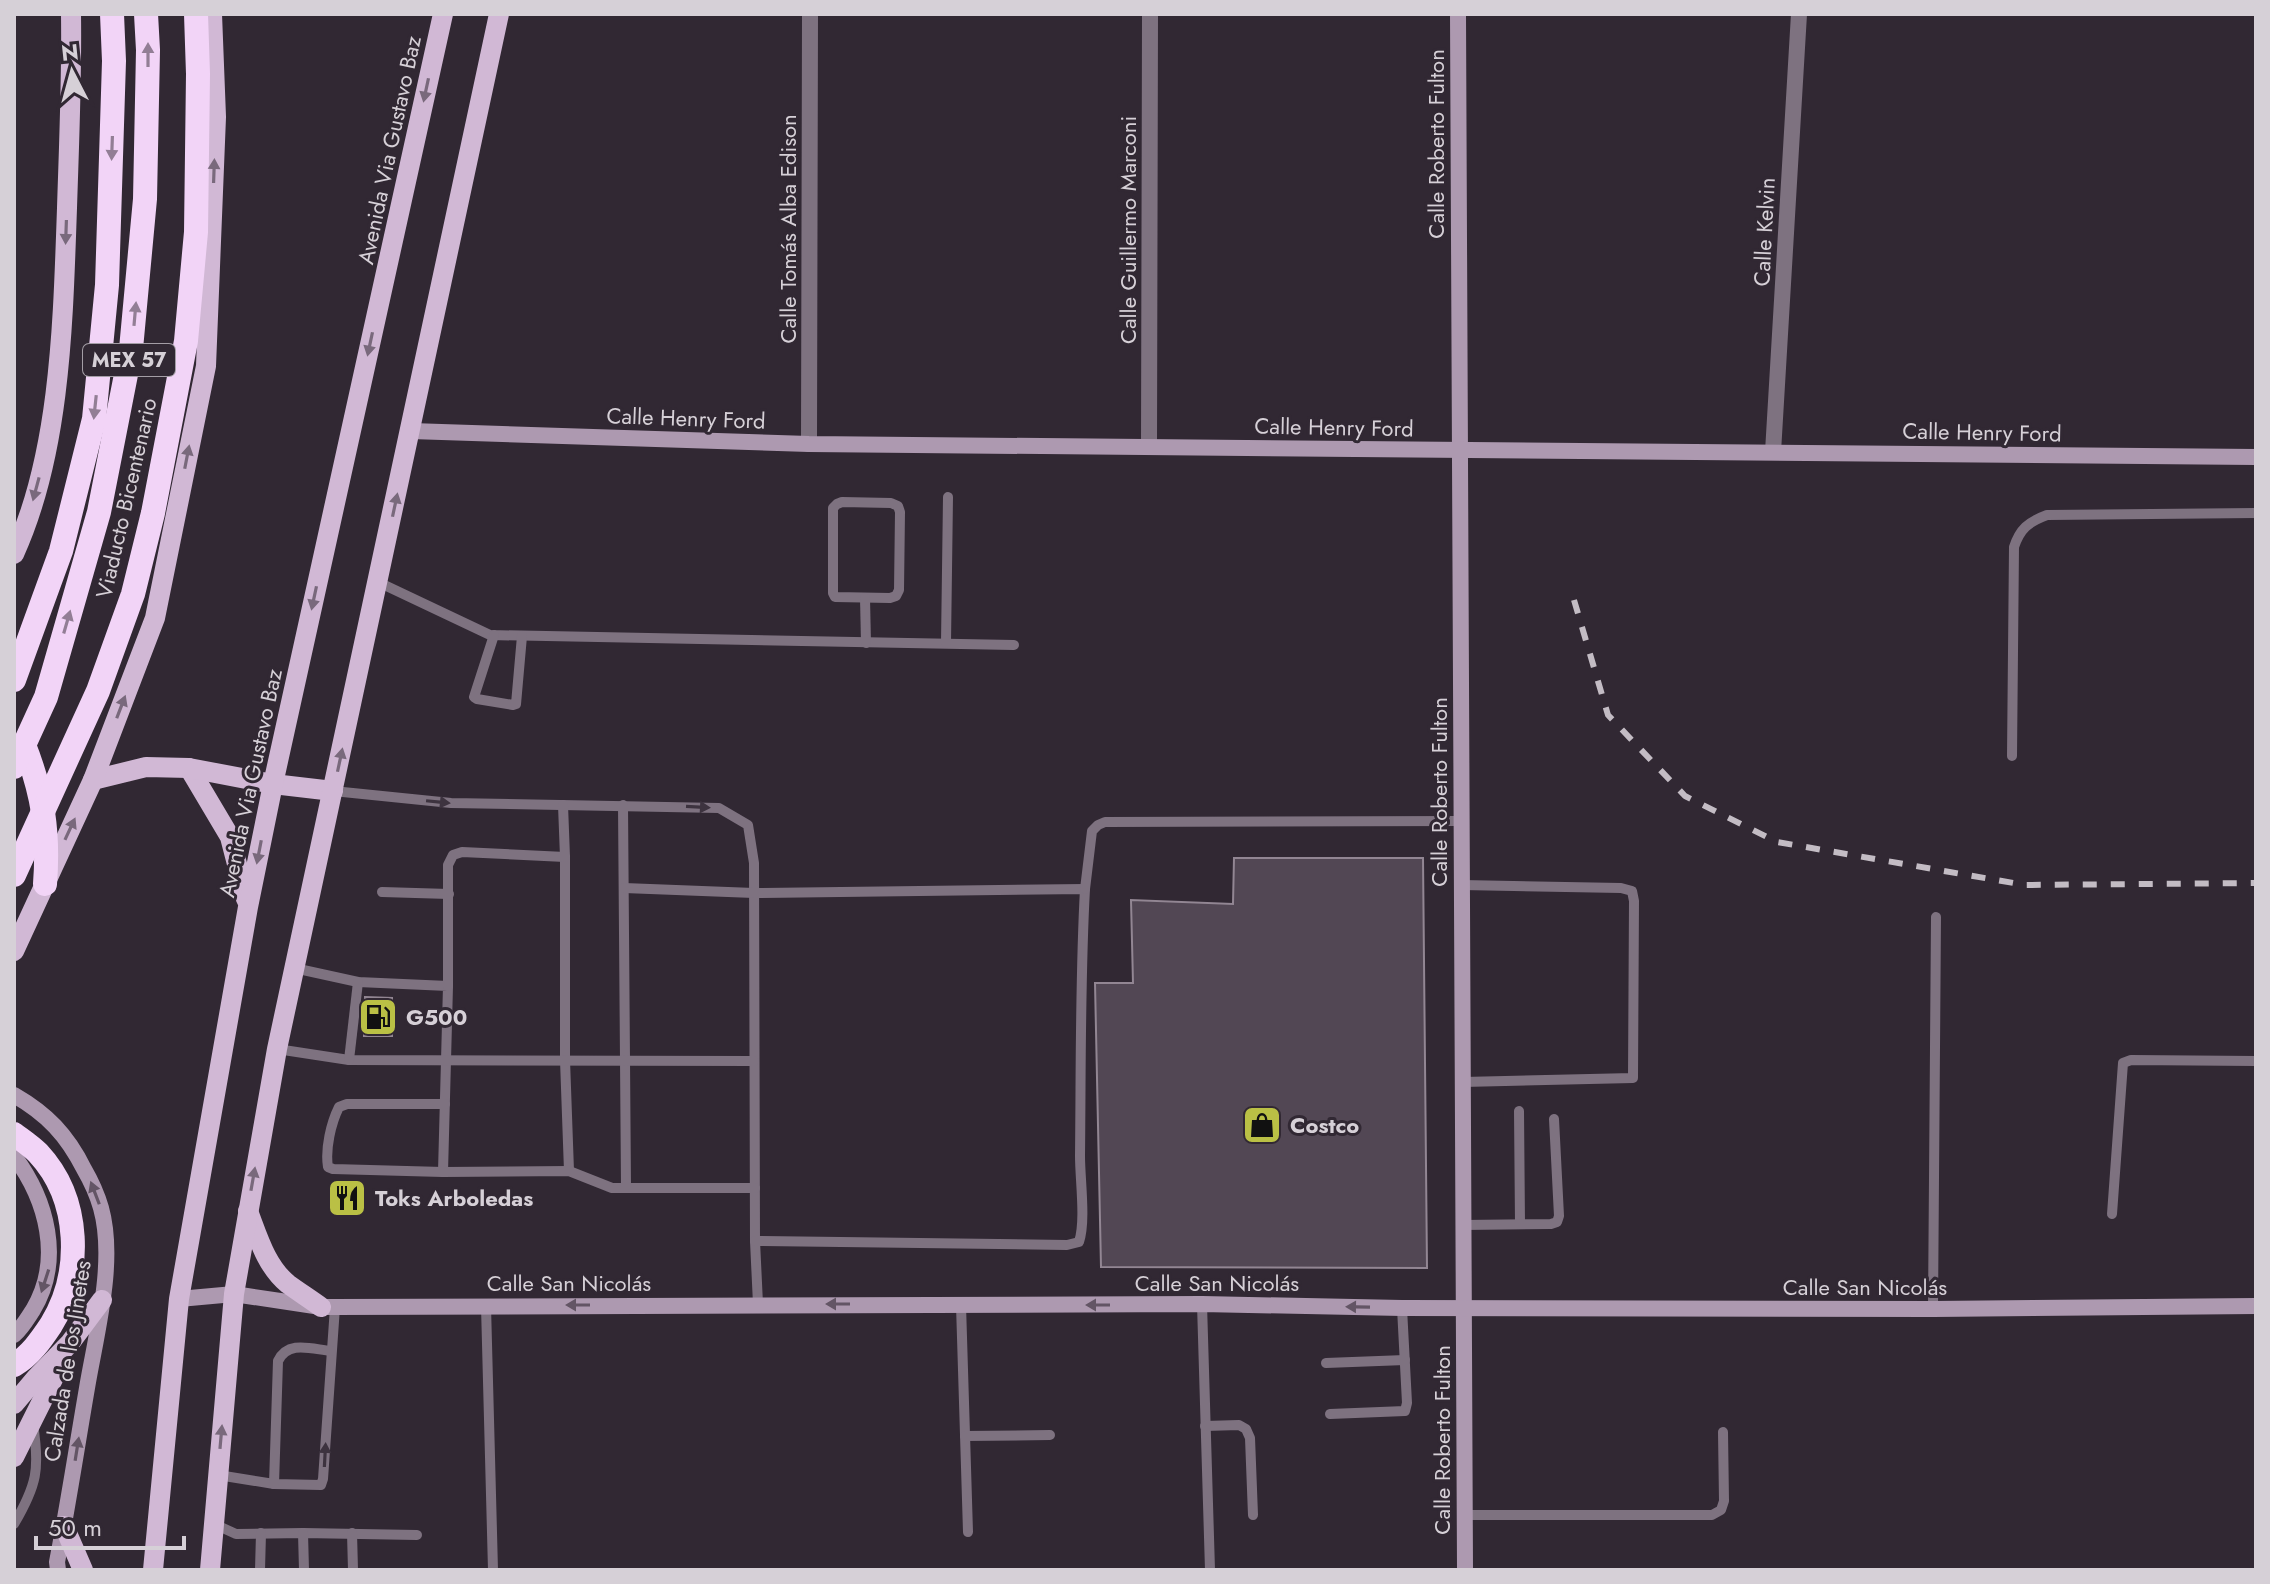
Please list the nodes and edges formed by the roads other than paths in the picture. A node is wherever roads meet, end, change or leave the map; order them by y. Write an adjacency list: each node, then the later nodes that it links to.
1 (71, 14): 20 (main road, one-way to 20)
2 (112, 14): 28 (highway, MEX 57, one-way to 28)
3 (146, 14): 29 (highway, MEX 57, one-way to 3)
4 (196, 14): 39 (highway, Viaducto Bicentenario)
5 (212, 14): 32 (main road, one-way to 5)
6 (443, 14): 33 (main road, Avenida Via Gustavo Baz, one-way to 33)
7 (499, 14): 12 (main road)
8 (810, 14): 13 (street, Calle Tomás Alba Edison)
9 (1150, 14): 14 (street, Calle Guillermo Marconi)
10 (1458, 14): 15 (street, Calle Roberto Fulton)
11 (1799, 14): 16 (street, Calle Kelvin)
12 (411, 431): 13 (street, Calle Henry Ford); 21 (main road, one-way to 12)
13 (809, 444): 14 (street, Calle Henry Ford)
14 (1149, 447): 15 (street, Calle Henry Ford)
15 (1460, 450): 16 (street, Calle Henry Ford); 37 (street, Calle Roberto Fulton)
16 (1773, 452): 17 (street, Calle Henry Ford)
17 (2256, 457)
18 (948, 497): 26 (lane)
19 (2256, 513): 30 (lane)
20 (14, 554)
21 (378, 582): 23 (lane); 34 (main road, one-way to 21)
22 (865, 598): 22 (lane); 25 (lane)
23 (494, 635): 24 (lane); 24 (lane)
24 (522, 636): 25 (lane)
25 (866, 643): 26 (lane)
26 (946, 643): 27 (lane)
27 (1014, 645)
28 (14, 680)
29 (19, 756): 40 (highway)
30 (2012, 756)
31 (189, 768): 32 (main road); 33 (main road); 47 (main road)
32 (93, 780): 40 (main road, one-way to 32)
33 (273, 784): 34 (main road); 47 (main road, Avenida Via Gustavo Baz, one-way to 47)
34 (333, 791): 35 (lane, one-way to 35); 50 (main road)
35 (563, 805): 36 (lane); 38 (lane)
36 (623, 805): 42 (lane); 45 (lane, one-way to 45)
37 (1462, 821): 41 (street, Calle Roberto Fulton); 43 (lane)
38 (565, 857): 46 (lane); 56 (lane)
39 (14, 875)
40 (45, 884): 49 (main road)
41 (1462, 885): 60 (street, Calle Roberto Fulton); 60 (lane)
42 (624, 888): 45 (lane); 57 (lane)
43 (1085, 889): 45 (lane); 75 (lane)
44 (382, 892): 46 (lane)
45 (754, 893): 58 (lane)
46 (449, 894): 52 (lane)
47 (248, 907): 77 (main road, Avenida Via Gustavo Baz)
48 (1936, 917): 87 (lane)
49 (14, 951)
50 (294, 968): 51 (lane); 53 (main road)
51 (358, 982): 52 (lane); 54 (lane)
52 (448, 986): 55 (lane)
53 (277, 1049): 54 (lane); 71 (main road, one-way to 53)
54 (349, 1060): 55 (lane)
55 (446, 1060): 56 (lane); 62 (lane)
56 (565, 1060): 57 (lane); 67 (lane)
57 (625, 1061): 58 (lane); 69 (lane)
58 (754, 1061): 70 (lane)
59 (2256, 1061): 72 (lane)
60 (1463, 1082): 74 (street, Calle Roberto Fulton)
61 (14, 1095): 78 (street, Calzada de los Jinetes, one-way to 61)
62 (445, 1104): 68 (lane); 68 (lane)
63 (1519, 1111): 73 (lane)
64 (1554, 1119): 73 (lane)
65 (14, 1134): 93 (highway)
66 (14, 1156): 88 (street, Calzada de los Jinetes, one-way to 88)
67 (569, 1171): 68 (lane); 69 (lane)
68 (443, 1172)
69 (626, 1188): 70 (lane)
70 (755, 1188): 75 (lane)
71 (248, 1209): 76 (main road); 84 (main road)
72 (2112, 1214)
73 (1520, 1224): 74 (lane)
74 (1463, 1225): 86 (street, Calle Roberto Fulton)
75 (755, 1241): 79 (lane)
76 (234, 1294): 77 (street, Calle San Nicolás); 84 (street, Calle San Nicolás); 102 (main road, one-way to 76)
77 (179, 1299): 116 (main road, Avenida Via Gustavo Baz)
78 (102, 1300): 89 (main road); 108 (street, Calzada de los Jinetes, one-way to 78)
79 (758, 1304): 81 (street, Calle San Nicolás, one-way to 79); 82 (street, Calle San Nicolás, one-way to 82)
80 (1202, 1304): 81 (street, Calle San Nicolás, one-way to 81); 85 (street, Calle San Nicolás, one-way to 80); 97 (lane)
81 (961, 1305): 100 (lane)
82 (486, 1306): 84 (street, Calle San Nicolás); 121 (lane)
83 (2256, 1306): 87 (street, Calle San Nicolás)
84 (328, 1307): 90 (lane)
85 (1402, 1308): 86 (street, Calle San Nicolás); 91 (lane)
86 (1464, 1308): 87 (street, Calle San Nicolás); 105 (street, Calle Roberto Fulton)
87 (1933, 1309)
88 (14, 1335)
89 (70, 1343): 94 (main road); 96 (main road)
90 (331, 1351): 103 (lane, one-way to 90); 103 (lane)
91 (1405, 1360): 92 (lane); 95 (lane)
92 (1326, 1363)
93 (14, 1365)
94 (14, 1404)
95 (1330, 1414)
96 (32, 1421): 101 (main road); 106 (lane)
97 (1205, 1426): 104 (lane); 122 (lane)
98 (1723, 1432): 105 (lane)
99 (1050, 1435): 100 (lane)
100 (965, 1436): 109 (lane)
101 (14, 1457)
102 (218, 1475): 103 (lane); 107 (main road)
103 (274, 1484)
104 (1253, 1515)
105 (1464, 1515): 123 (street, Calle Roberto Fulton)
106 (14, 1524)
107 (214, 1524): 110 (lane); 117 (main road)
108 (64, 1526): 114 (street, Calzada de los Jinetes); 115 (main road)
109 (968, 1532)
110 (261, 1533): 111 (lane); 118 (lane)
111 (303, 1533): 112 (lane); 119 (lane)
112 (352, 1533): 113 (lane); 120 (lane)
113 (417, 1535)
114 (58, 1570)
115 (83, 1570)
116 (153, 1570)
117 (210, 1570)
118 (260, 1570)
119 (304, 1570)
120 (353, 1570)
121 (493, 1570)
122 (1210, 1570)
123 (1465, 1570)

